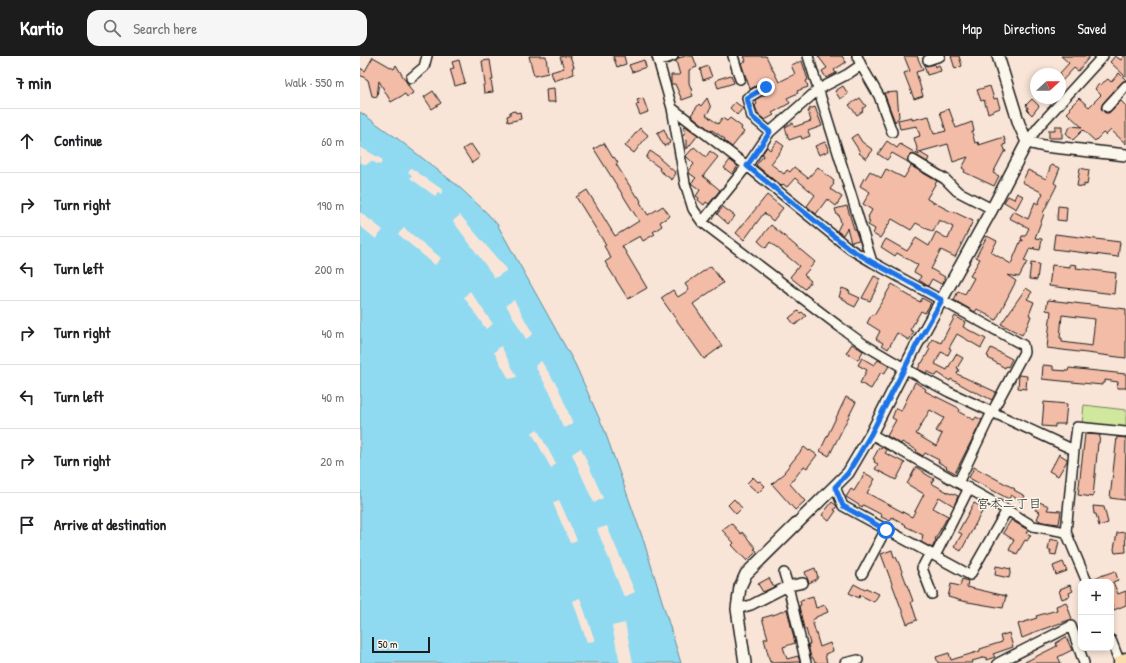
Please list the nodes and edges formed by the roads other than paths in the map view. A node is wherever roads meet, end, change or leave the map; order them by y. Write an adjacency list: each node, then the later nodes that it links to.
1 (427, 56): 12 (street)
2 (673, 56): 9 (street)
3 (733, 56): 13 (street)
4 (808, 56): 16 (street)
5 (857, 56): 11 (street)
6 (940, 56): 10 (street)
7 (998, 56): 21 (street)
8 (1103, 56): 21 (street)
9 (658, 58): 18 (street)
10 (928, 60)
11 (861, 65): 16 (street); 20 (street)
12 (411, 78)
13 (740, 79)
14 (1126, 86): 17 (street)
15 (766, 87): 19 (street)
16 (819, 89): 19 (street); 27 (street)
17 (1107, 107)
18 (672, 108): 24 (street); 26 (street)
19 (770, 132): 24 (street)
20 (892, 132)
21 (1027, 142): 22 (street); 25 (street)
22 (1126, 155)
23 (913, 160): 25 (street)
24 (747, 166): 26 (street); 27 (street)
25 (992, 209): 28 (street)
26 (702, 222): 29 (street)
27 (872, 262): 28 (street)
28 (942, 300): 29 (street); 30 (street)
29 (904, 368): 30 (street); 32 (street)
30 (992, 412): 33 (street); 34 (street)
31 (1126, 432): 33 (street)
32 (871, 434): 34 (street); 35 (street)
33 (1074, 450): 39 (street)
34 (958, 483): 36 (street)
35 (835, 487): 38 (street); 47 (street)
36 (969, 488): 37 (street); 40 (street)
37 (1007, 510): 39 (street); 40 (street)
38 (886, 530): 40 (street); 42 (street)
39 (1066, 532): 43 (street)
40 (933, 555): 46 (street)
41 (784, 573): 45 (street)
42 (862, 574)
43 (1086, 579)
44 (803, 582): 45 (street)
45 (788, 586): 47 (street); 52 (street)
46 (932, 594)
47 (737, 609): 51 (street)
48 (1114, 647): 56 (street)
49 (858, 660): 53 (street)
50 (1126, 660): 56 (main road)
51 (746, 663)
52 (806, 663)
53 (845, 663)
54 (998, 663): 55 (street)
55 (1084, 663)
56 (1121, 663)

